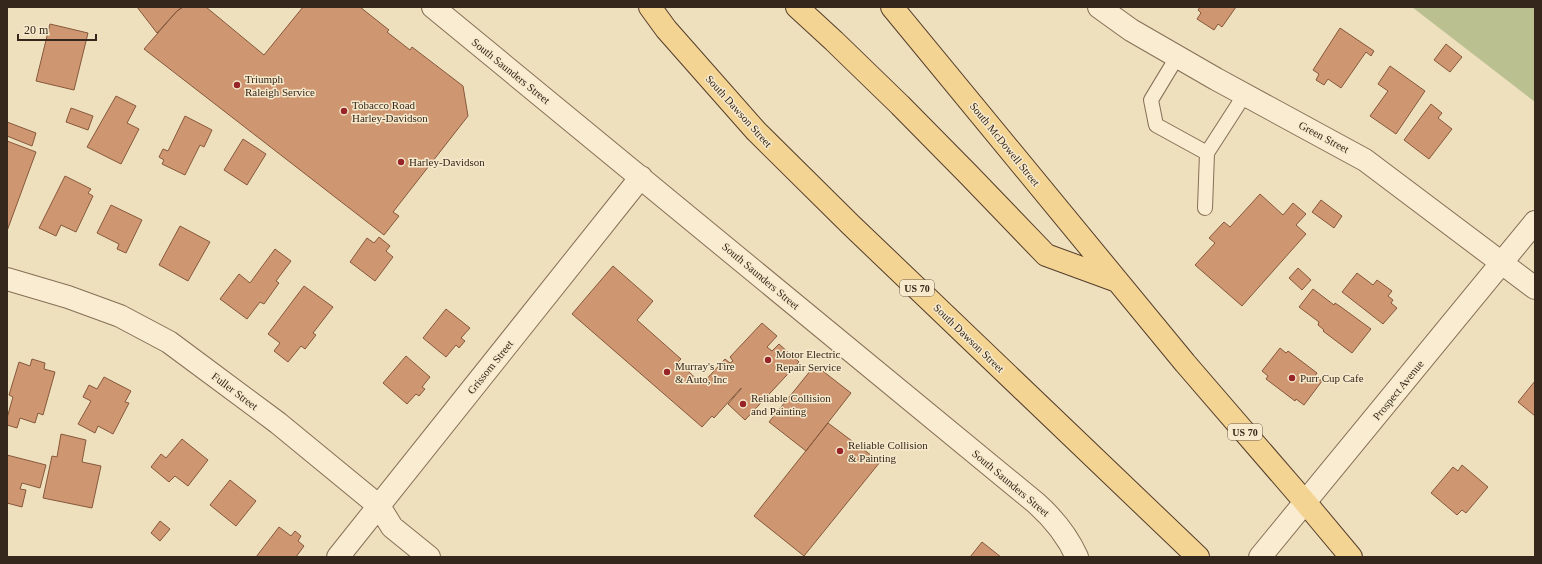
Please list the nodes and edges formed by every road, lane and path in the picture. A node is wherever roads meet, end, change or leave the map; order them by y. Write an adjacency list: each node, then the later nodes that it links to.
1 (433, 7): 9 (street, South Saunders Street)
2 (650, 7): 21 (main road, South Dawson Street / US 70)
3 (797, 7): 14 (main road)
4 (892, 7): 14 (main road, South McDowell Street / US 70)
5 (1099, 7): 6 (street, Green Street)
6 (1177, 57): 7 (street, Green Street); 8 (lane)
7 (1245, 94): 8 (lane); 12 (street, Green Street)
8 (1207, 153): 10 (lane)
9 (642, 177): 17 (street, Grissom Street); 20 (street, South Saunders Street)
10 (1205, 208)
11 (1535, 222): 12 (street, Prospect Avenue)
12 (1502, 262): 15 (street, Green Street); 16 (street, Prospect Avenue)
13 (7, 279): 17 (street, Fuller Street)
14 (1118, 282): 16 (main road, US 70)
15 (1535, 288)
16 (1305, 502): 22 (street, Prospect Avenue); 23 (main road, US 70)
17 (379, 506): 18 (street, Grissom Street); 19 (street, Fuller Street)
18 (338, 557)
19 (429, 557)
20 (1077, 557)
21 (1198, 557)
22 (1260, 557)
23 (1351, 557)

